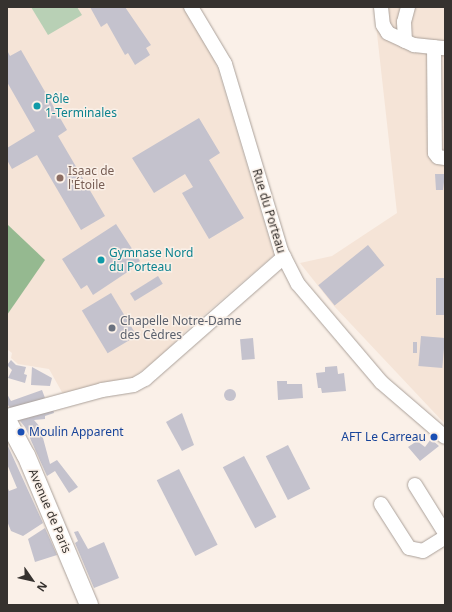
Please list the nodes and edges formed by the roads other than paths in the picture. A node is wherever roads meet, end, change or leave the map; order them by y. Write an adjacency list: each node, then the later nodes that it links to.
1 (191, 7): 7 (street, Rue du Porteau)
2 (381, 7): 4 (street)
3 (408, 7): 4 (street)
4 (405, 41): 5 (street)
5 (439, 48): 6 (street)
6 (445, 158)
7 (284, 257): 8 (street); 10 (street, Rue du Porteau)
8 (7, 416)
9 (7, 420): 15 (main road, Avenue de Paris)
10 (445, 437)
11 (415, 485): 13 (street)
12 (381, 504): 14 (street)
13 (445, 533)
14 (445, 537)
15 (89, 605)

